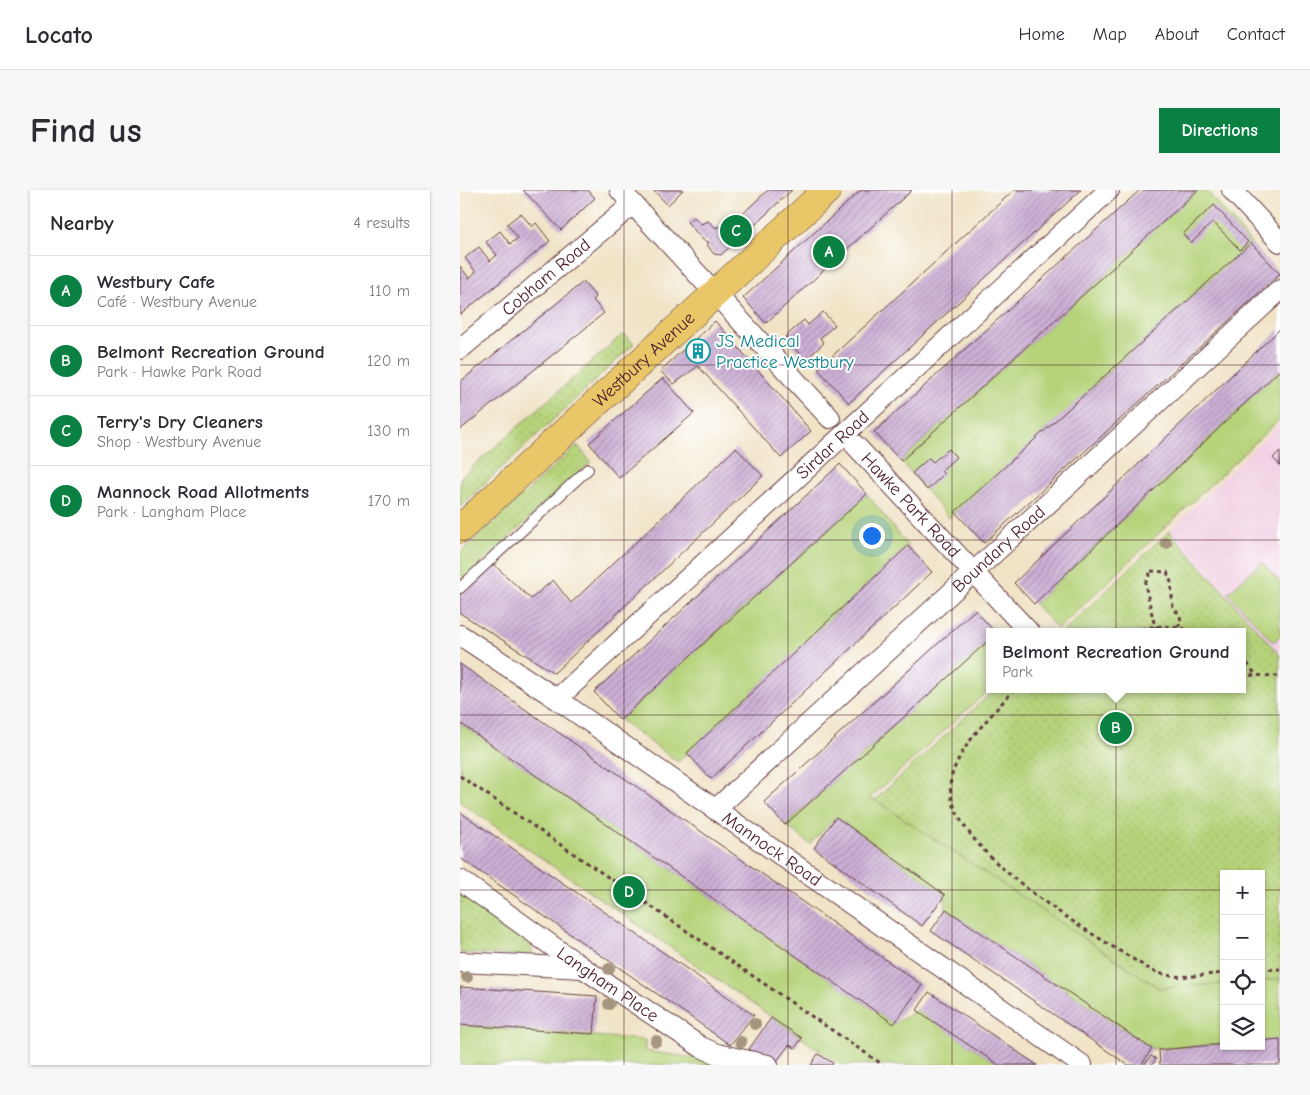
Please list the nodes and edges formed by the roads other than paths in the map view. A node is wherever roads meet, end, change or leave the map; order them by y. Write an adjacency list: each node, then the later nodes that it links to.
1 (827, 190): 7 (main road, Westbury Avenue)
2 (1109, 190): 17 (street, Sirdar Road)
3 (1232, 190): 5 (street)
4 (627, 197): 7 (street); 8 (street, Cobham Road)
5 (1280, 242)
6 (1280, 290): 13 (street, Boundary Road)
7 (714, 294): 9 (street); 12 (main road, Westbury Avenue)
8 (460, 349)
9 (830, 418)
10 (854, 445): 13 (street, Hawke Park Road)
11 (588, 469): 14 (lane)
12 (460, 528)
13 (974, 573): 15 (street, Hawke Park Road); 18 (street, Boundary Road)
14 (460, 588)
15 (1025, 628)
16 (460, 635): 17 (street, Mannock Road)
17 (557, 699): 18 (street, Mannock Road)
18 (716, 809): 23 (street, Mannock Road)
19 (460, 880): 21 (street, Langham Place)
20 (460, 962): 21 (street)
21 (583, 968): 22 (street, Langham Place)
22 (768, 1065)
23 (1082, 1065)

